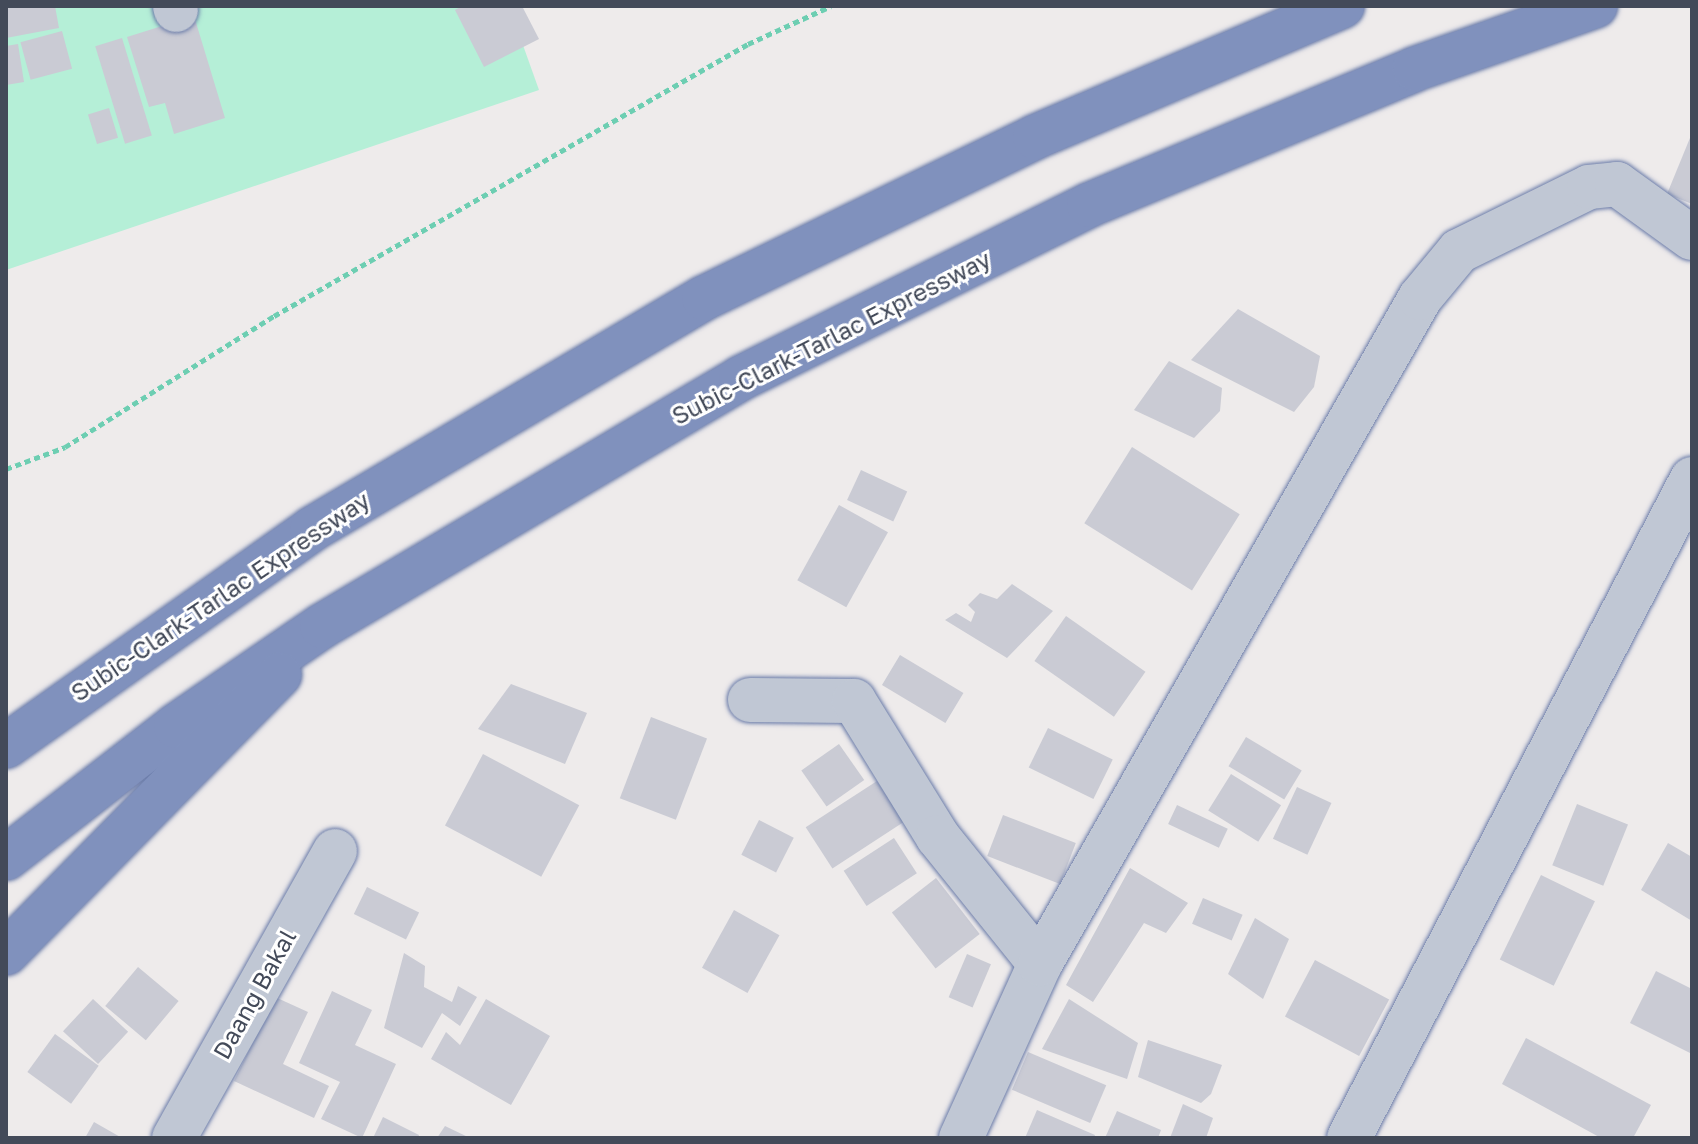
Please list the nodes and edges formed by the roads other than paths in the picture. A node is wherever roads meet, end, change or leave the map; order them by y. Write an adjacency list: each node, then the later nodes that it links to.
1 (1342, 6): 7 (highway, Subic-Clark-Tarlac Expressway)
2 (1595, 6): 5 (highway, Subic-Clark-Tarlac Expressway)
3 (1692, 238): 11 (street)
4 (1692, 479): 14 (street)
5 (322, 626): 9 (highway, Subic-Clark-Tarlac Expressway); 10 (highway)
6 (750, 700): 11 (street)
7 (6, 746)
8 (335, 851): 12 (street, Daang Bakal)
9 (6, 858)
10 (6, 953)
11 (1040, 964): 13 (street)
12 (174, 1138)
13 (961, 1138)
14 (1349, 1138)

